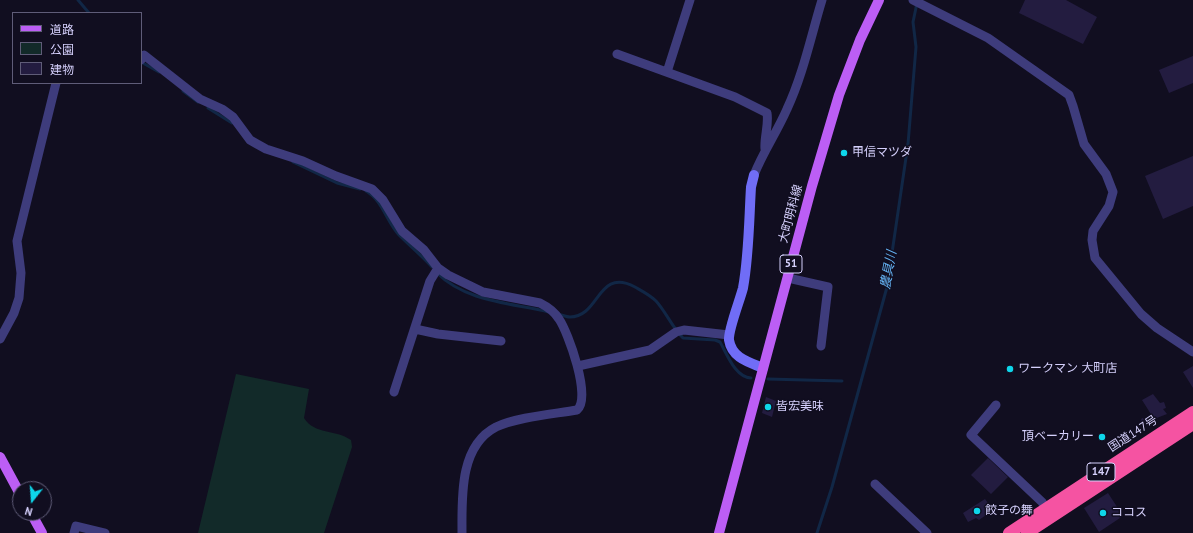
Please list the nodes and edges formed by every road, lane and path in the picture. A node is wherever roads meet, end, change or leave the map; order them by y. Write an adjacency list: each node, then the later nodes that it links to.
1 (822, 0): 9 (street)
2 (879, 0): 12 (main road, 大町明科線 / 51)
3 (913, 0): 18 (street)
4 (687, 1): 7 (street)
5 (617, 54): 7 (street)
6 (142, 59): 11 (street)
7 (667, 72): 9 (street)
8 (56, 84): 15 (street)
9 (765, 149): 10 (street)
10 (754, 175): 14 (street)
11 (438, 268): 13 (street); 19 (street)
12 (788, 278): 17 (street); 20 (main road, 大町明科線 / 51)
13 (415, 329): 16 (street); 21 (street)
14 (729, 335): 19 (street); 20 (street)
15 (0, 339)
16 (501, 340)
17 (821, 346)
18 (1193, 352)
19 (578, 366): 33 (street)
20 (762, 368): 34 (main road, 大町明科線 / 51)
21 (394, 392)
22 (996, 405): 28 (street)
23 (1193, 412): 28 (highway, 国道147号 / 147)
24 (1193, 424): 37 (highway, 国道147号 / 147)
25 (1, 462): 26 (main road)
26 (12, 481)
27 (875, 484): 35 (street)
28 (1046, 508): 36 (highway, 国道147号 / 147)
29 (35, 521): 30 (main road)
30 (42, 533)
31 (74, 533): 32 (street)
32 (105, 533)
33 (462, 533)
34 (719, 533)
35 (927, 533)
36 (1009, 533)
37 (1027, 533)

